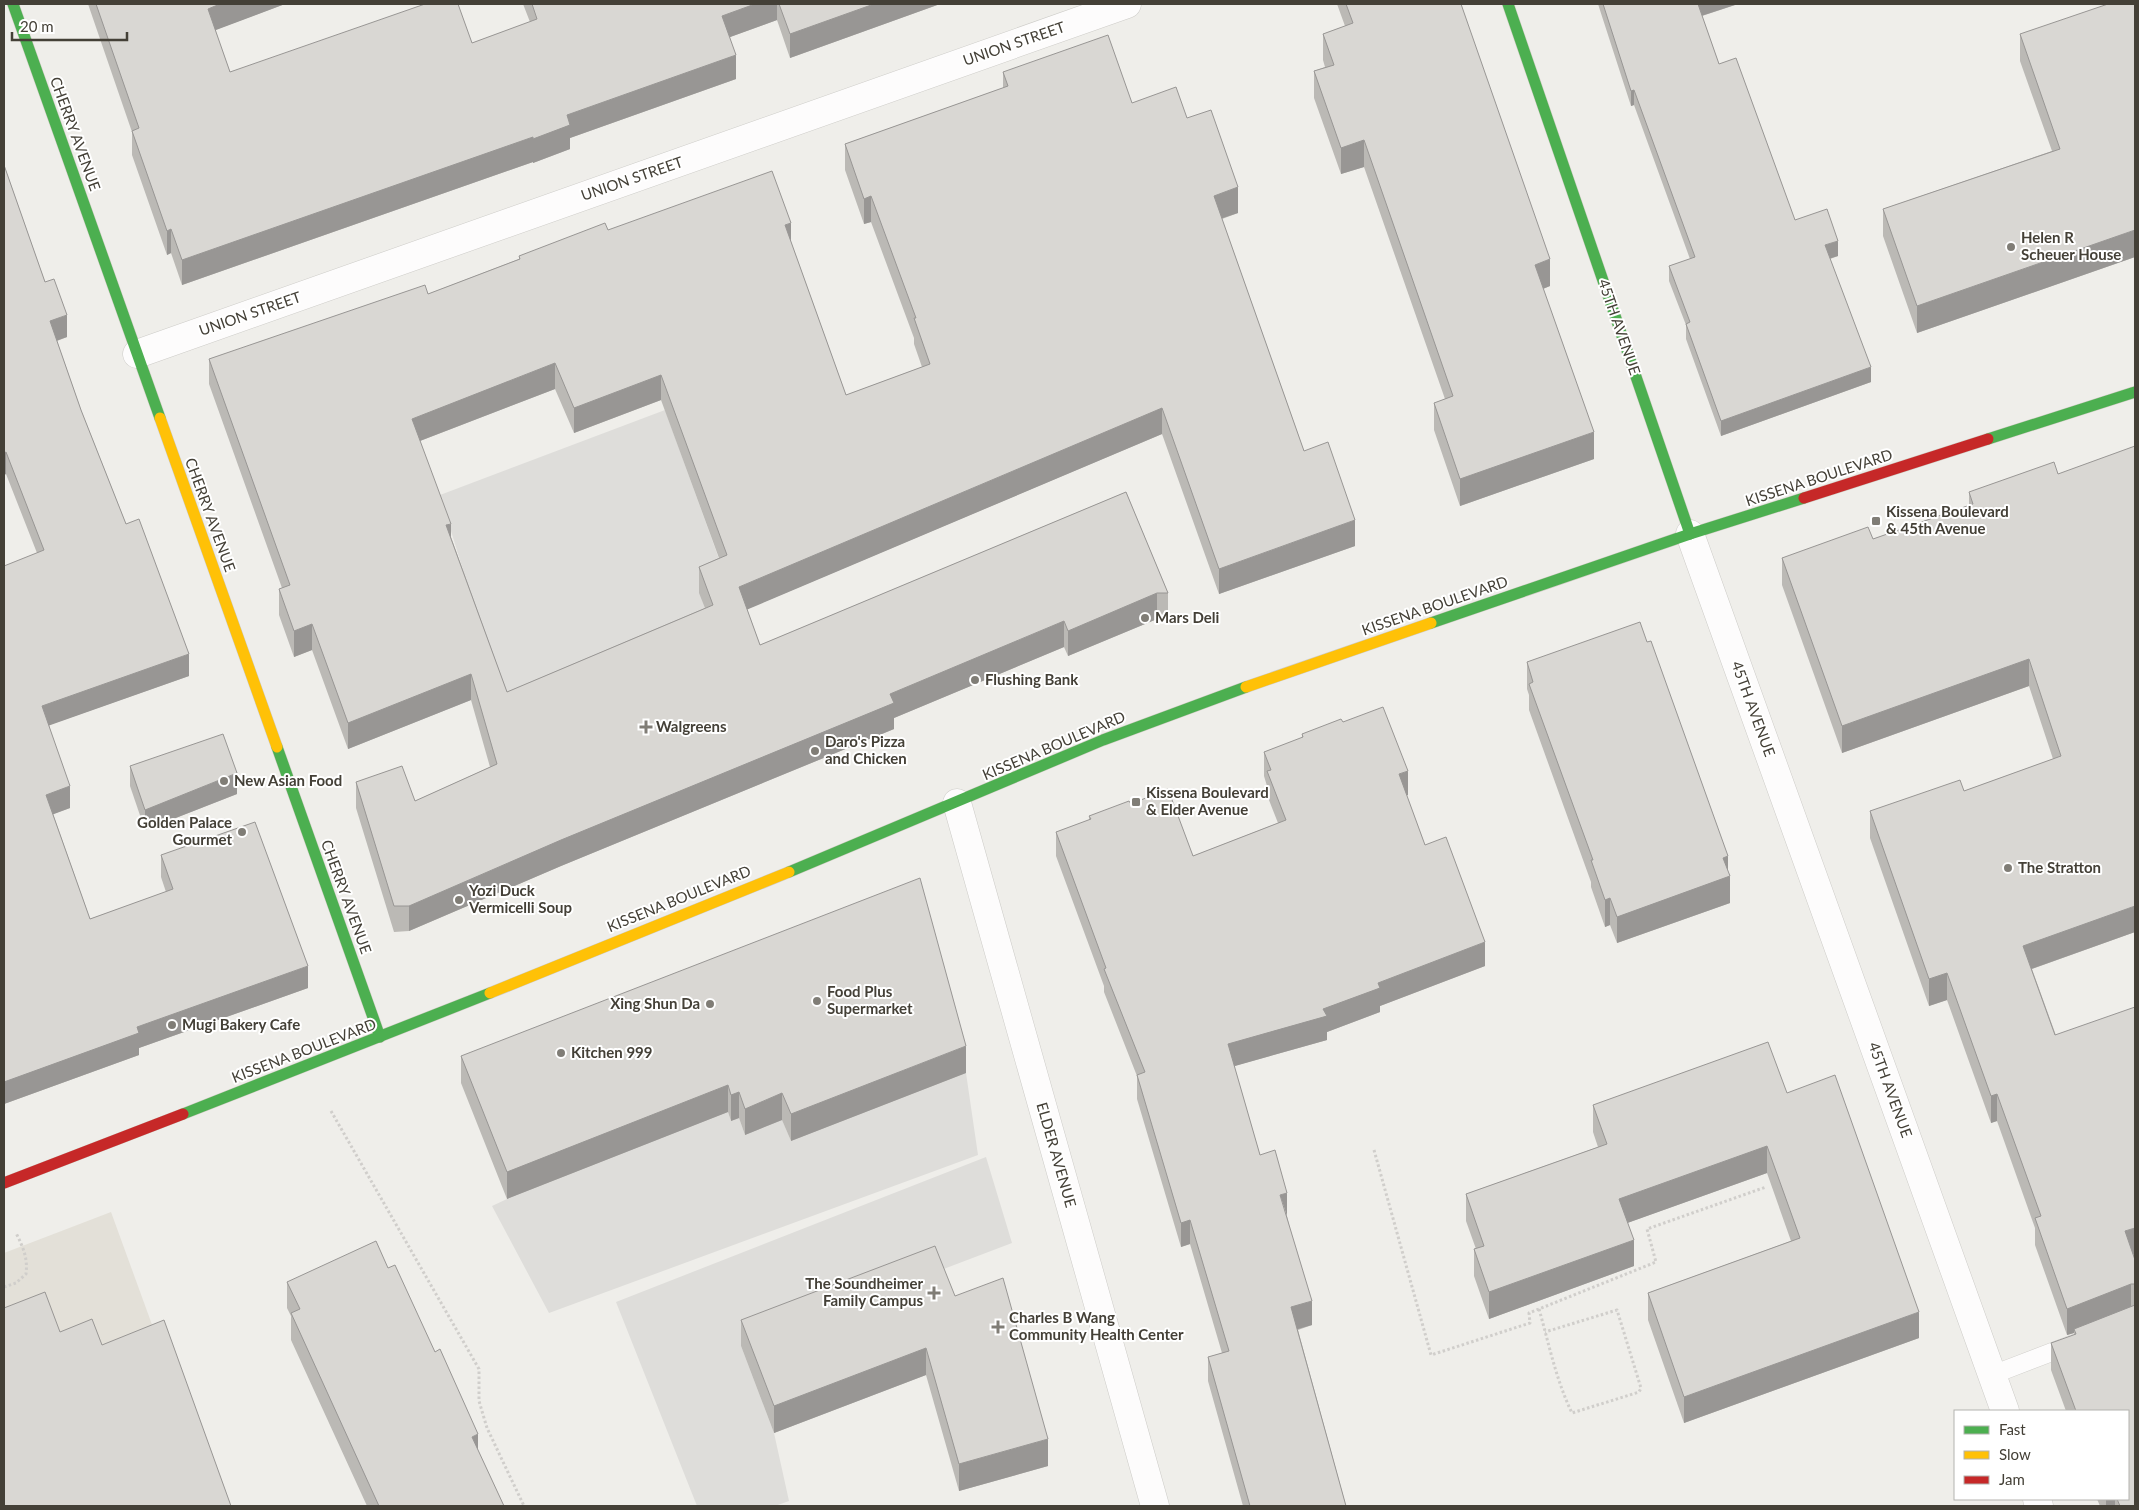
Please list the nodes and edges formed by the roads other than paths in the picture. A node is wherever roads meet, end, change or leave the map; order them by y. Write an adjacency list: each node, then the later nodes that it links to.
1 (13, 4): 4 (main road, CHERRY AVENUE)
2 (1128, 4): 4 (street, UNION STREET)
3 (1508, 4): 6 (main road, 45TH AVENUE)
4 (137, 354): 8 (main road, CHERRY AVENUE)
5 (2135, 392): 6 (main road, KISSENA BOULEVARD)
6 (1690, 534): 7 (main road, KISSENA BOULEVARD); 11 (street, 45TH AVENUE)
7 (957, 803): 8 (main road, KISSENA BOULEVARD); 13 (street, ELDER AVENUE)
8 (380, 1037): 9 (main road, KISSENA BOULEVARD)
9 (4, 1183)
10 (2090, 1338): 11 (lane)
11 (1992, 1375): 12 (street, 45TH AVENUE)
12 (2005, 1410)
13 (1155, 1506)

